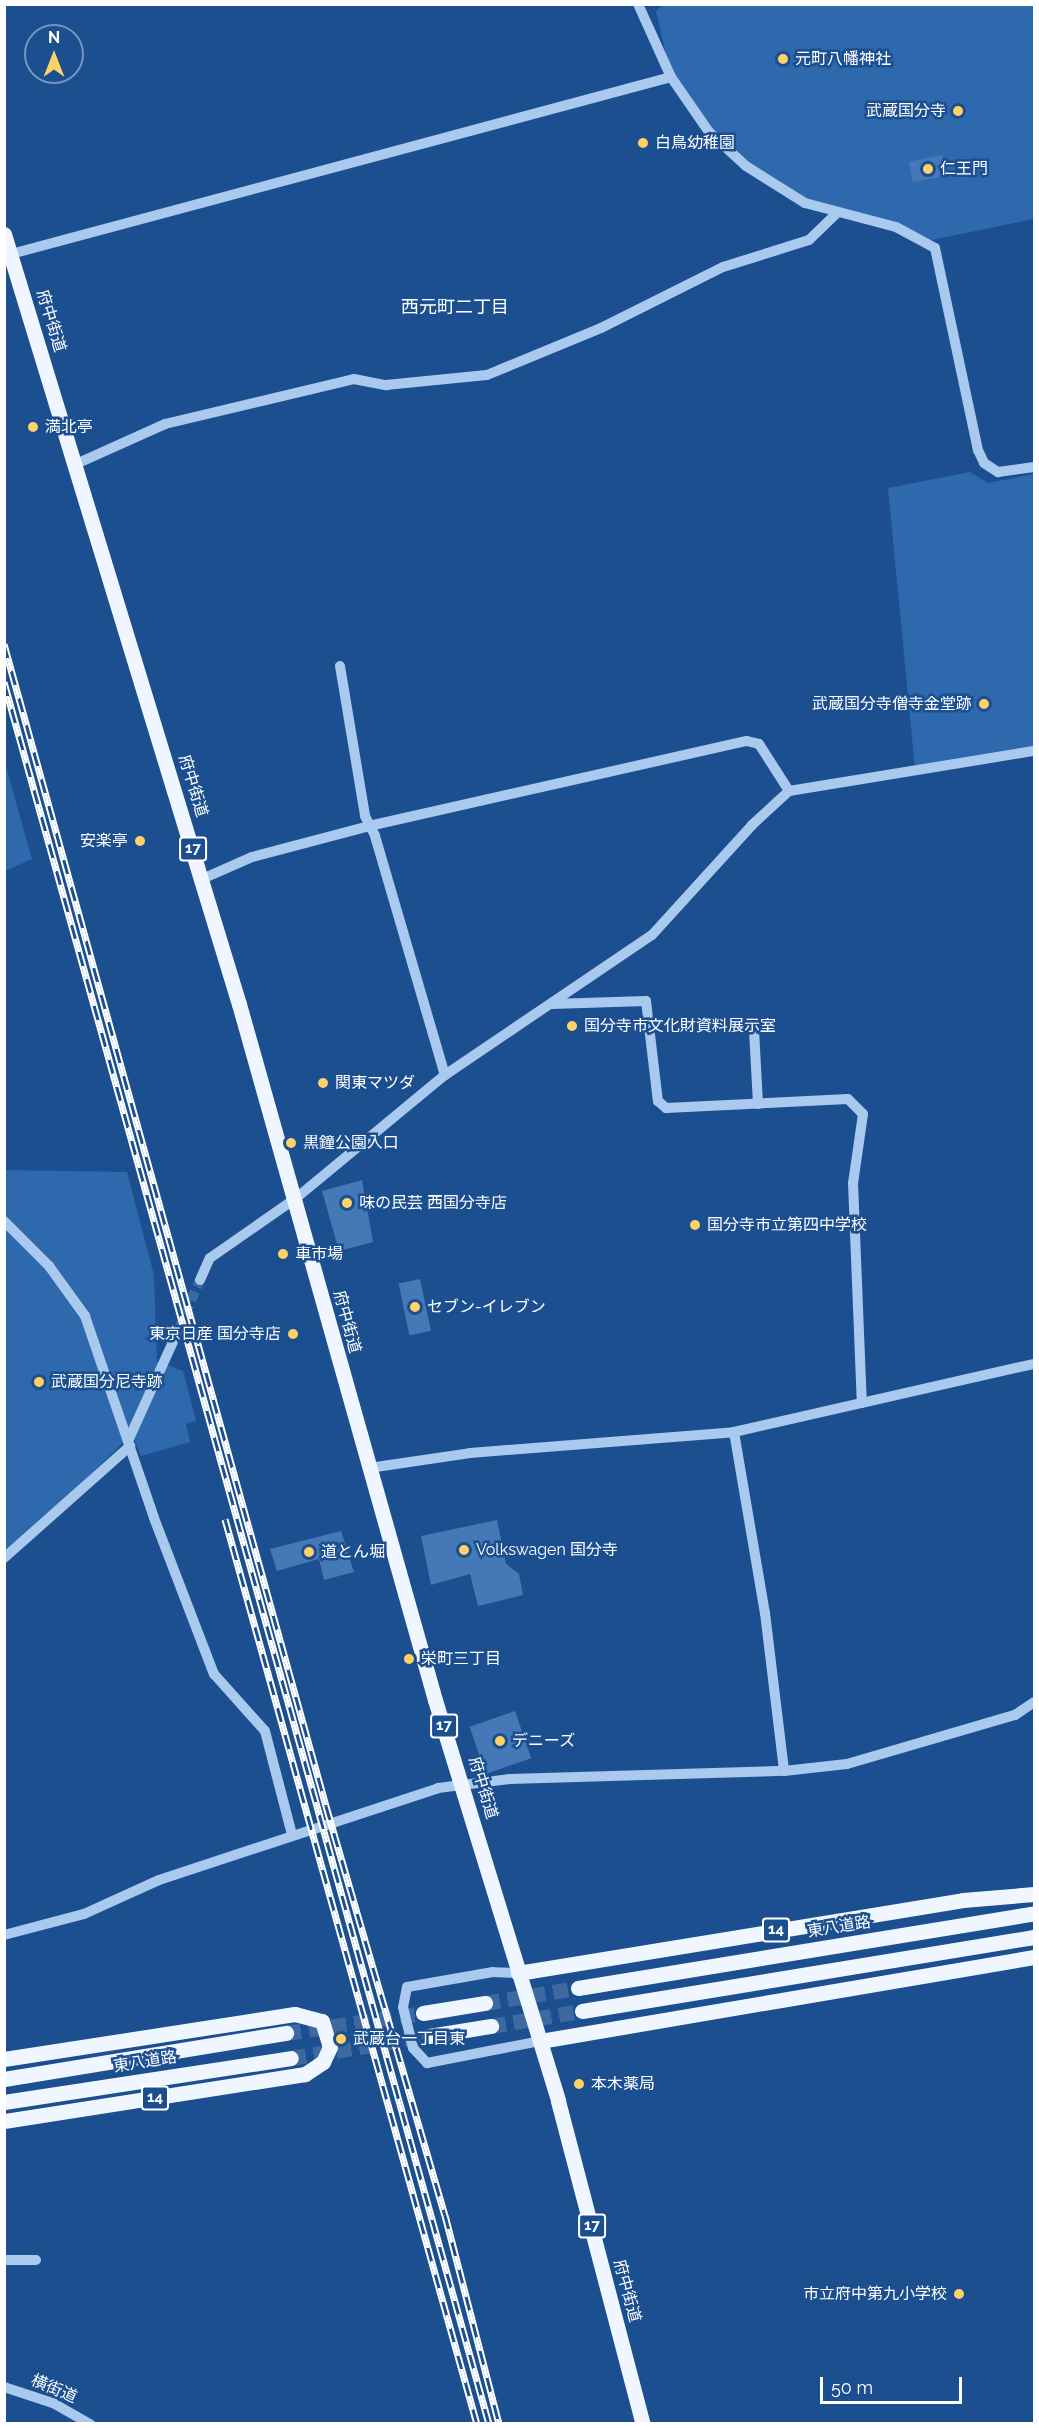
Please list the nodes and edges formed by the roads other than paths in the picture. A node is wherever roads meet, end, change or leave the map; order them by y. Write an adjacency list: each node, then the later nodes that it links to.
1 (638, 4): 2 (street)
2 (670, 77): 3 (street); 5 (street)
3 (837, 213): 6 (street); 7 (street)
4 (4, 234): 5 (main road, 府中街道 / 17)
5 (11, 254): 6 (main road, 府中街道 / 17)
6 (76, 464): 12 (main road, 府中街道 / 17)
7 (1035, 467)
8 (340, 666): 11 (street)
9 (1035, 751): 10 (street)
10 (789, 791): 11 (street); 13 (street)
11 (369, 826): 12 (street); 15 (street)
12 (202, 879): 17 (main road, 府中街道 / 17)
13 (550, 1004): 15 (street); 16 (street)
14 (754, 1030): 16 (street)
15 (445, 1075): 17 (street)
16 (758, 1104): 22 (street)
17 (295, 1199): 19 (street); 25 (main road, 府中街道 / 17)
18 (4, 1221): 24 (street)
19 (200, 1280)
20 (173, 1342): 24 (street)
21 (1035, 1364): 22 (street)
22 (862, 1403): 23 (street)
23 (734, 1432): 25 (street); 28 (street)
24 (129, 1444): 26 (street); 30 (street)
25 (369, 1468): 29 (main road, 府中街道 / 17)
26 (4, 1558)
27 (1035, 1701): 28 (street)
28 (784, 1772): 29 (street)
29 (463, 1783): 30 (street); 36 (main road, 府中街道 / 17)
30 (292, 1835): 33 (street)
31 (1035, 1894): 36 (main road, 14)
32 (1035, 1913): 37 (main road, 東八道路 / 14)
33 (4, 1935)
34 (1035, 1937): 39 (main road)
35 (1035, 1957): 44 (main road)
36 (518, 1973): 44 (main road, 府中街道 / 17); 44 (street)
37 (578, 1988)
38 (485, 2003): 40 (main road)
39 (582, 2011)
40 (423, 2013)
41 (491, 2026): 43 (main road)
42 (286, 2033): 47 (main road, 東八道路)
43 (429, 2036)
44 (540, 2042): 54 (main road, 府中街道 / 17)
45 (291, 2058): 48 (main road, 東八道路 / 14)
46 (4, 2060): 49 (main road, 14)
47 (4, 2079)
48 (4, 2102)
49 (4, 2121)
50 (4, 2260): 51 (street)
51 (36, 2260)
52 (4, 2386): 53 (street, 横街道)
53 (90, 2424)
54 (644, 2424)

